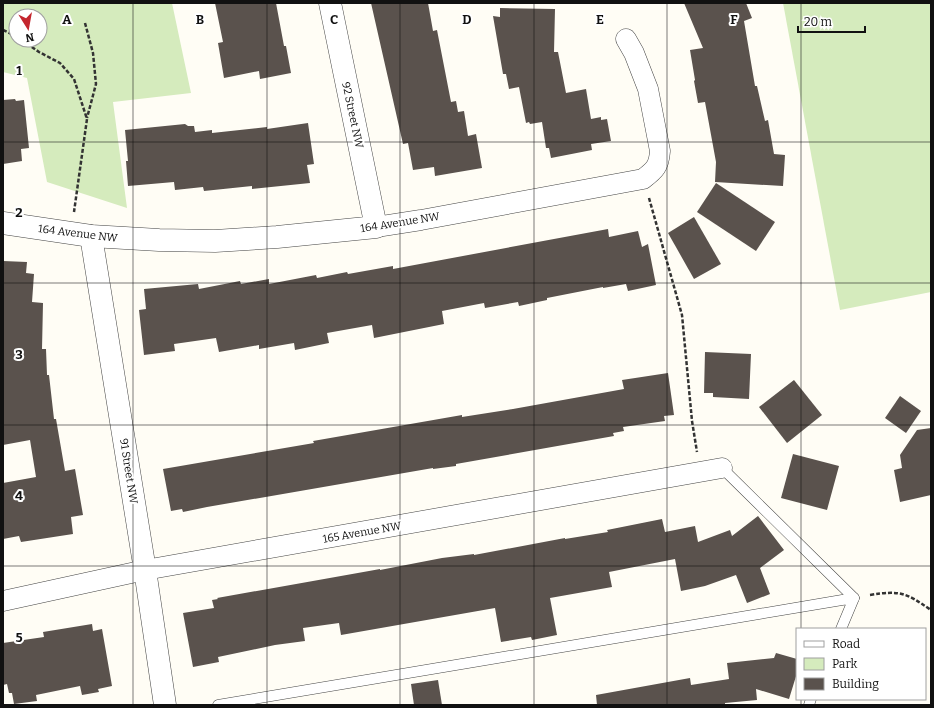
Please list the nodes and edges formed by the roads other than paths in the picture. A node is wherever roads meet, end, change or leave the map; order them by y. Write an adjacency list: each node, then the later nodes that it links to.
1 (330, 3): 4 (street, 92 Street NW)
2 (626, 39): 4 (street, 164 Avenue NW)
3 (3, 223): 5 (street, 164 Avenue NW)
4 (376, 227): 5 (street, 164 Avenue NW)
5 (81, 235): 7 (street, 91 Street NW)
6 (722, 468): 7 (street, 165 Avenue NW); 8 (lane)
7 (145, 570): 9 (street, 165 Avenue NW); 11 (street, 91 Street NW)
8 (854, 598): 10 (lane); 12 (lane)
9 (3, 600)
10 (841, 628)
11 (165, 705)
12 (218, 705)

